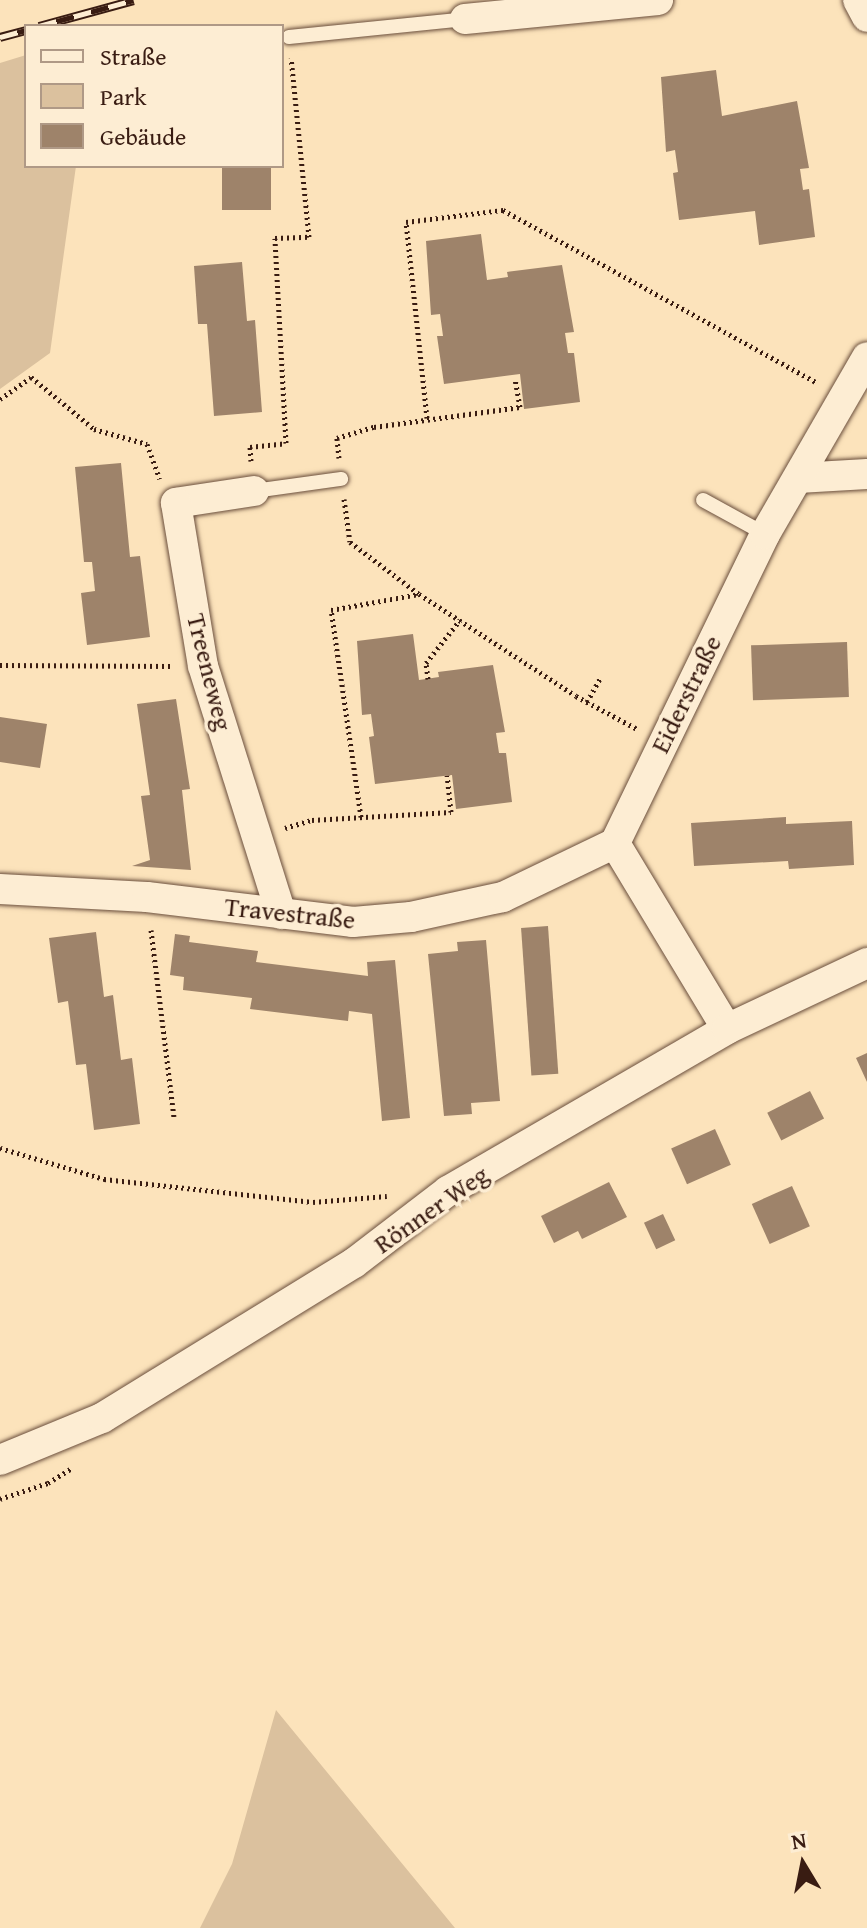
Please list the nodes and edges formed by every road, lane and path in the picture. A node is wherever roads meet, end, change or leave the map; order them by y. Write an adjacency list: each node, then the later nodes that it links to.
1 (658, 0): 4 (street)
2 (858, 0): 3 (street)
3 (867, 17)
4 (465, 19): 5 (lane)
5 (289, 37): 14 (path)
6 (867, 357): 8 (street, Eiderstraße)
7 (515, 378): 10 (path)
8 (844, 397): 10 (path); 12 (street, Eiderstraße)
9 (0, 399): 16 (path)
10 (427, 418): 13 (path)
11 (867, 474): 12 (street)
12 (798, 478): 17 (street, Eiderstraße)
13 (341, 479): 14 (lane); 18 (path)
14 (254, 491): 16 (street)
15 (703, 500): 17 (lane)
16 (176, 503): 21 (street, Treeneweg)
17 (765, 534): 25 (street, Eiderstraße)
18 (419, 594): 19 (path); 27 (path)
19 (460, 620): 23 (path); 24 (path)
20 (0, 665): 21 (path)
21 (203, 666): 28 (street, Treeneweg)
22 (601, 677): 24 (path)
23 (428, 679)
24 (587, 702): 25 (path)
25 (663, 742): 29 (street, Eiderstraße)
26 (447, 775): 27 (path)
27 (361, 817): 28 (path)
28 (257, 836): 32 (street, Treeneweg)
29 (615, 843): 32 (street, Travestraße); 34 (street)
30 (0, 889): 31 (street, Travestraße)
31 (147, 897): 32 (street, Travestraße); 35 (path)
32 (281, 914)
33 (867, 963): 34 (street, Rönner Weg)
34 (727, 1029): 38 (street, Rönner Weg)
35 (174, 1117)
36 (0, 1148): 37 (path)
37 (397, 1195)
38 (0, 1460)

